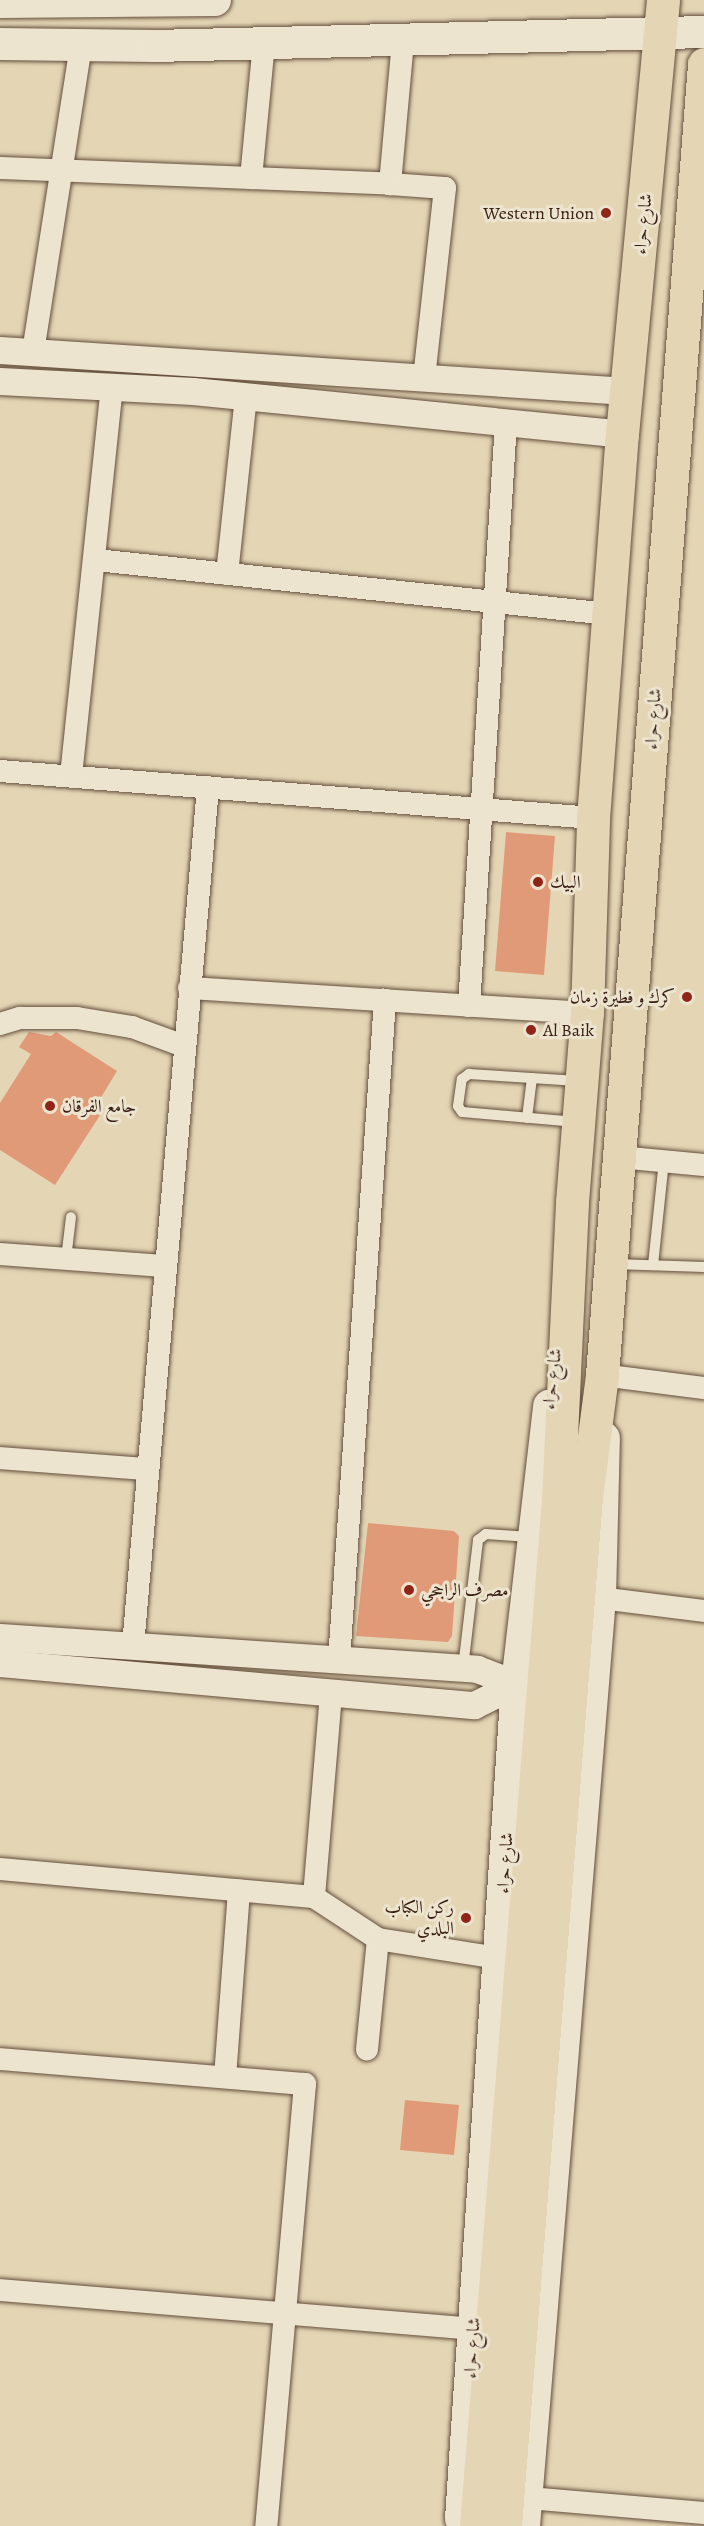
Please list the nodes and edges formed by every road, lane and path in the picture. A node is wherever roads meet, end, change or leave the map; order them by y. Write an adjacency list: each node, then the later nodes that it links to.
1 (215, 0): 3 (main road)
2 (663, 0): 6 (main road, شارع حراء)
3 (154, 1): 4 (main road); 11 (main road)
4 (0, 2)
5 (704, 32): 6 (main road)
6 (662, 36): 7 (main road); 25 (main road, شارع حراء)
7 (404, 41): 9 (main road); 16 (street)
8 (0, 44): 10 (main road)
9 (264, 44): 11 (main road); 15 (street)
10 (81, 46): 11 (main road); 14 (street)
11 (155, 46)
12 (704, 64): 17 (main road, شارع حراء)
13 (0, 168): 14 (street)
14 (62, 171): 15 (street); 19 (street)
15 (251, 178): 16 (street)
16 (390, 184): 21 (street)
17 (696, 267): 48 (main road, شارع حراء)
18 (0, 350): 19 (street)
19 (33, 352): 20 (street)
20 (191, 362): 21 (street); 24 (street)
21 (424, 378): 25 (street)
22 (0, 381): 23 (street)
23 (112, 388): 24 (street); 29 (street)
24 (193, 391): 26 (street)
25 (627, 391): 28 (main road, شارع حراء)
26 (246, 396): 27 (street); 30 (street)
27 (506, 422): 28 (street); 31 (street)
28 (622, 435): 32 (main road, شارع حراء)
29 (96, 560): 30 (street); 34 (street)
30 (227, 574): 31 (street)
31 (495, 599): 32 (street); 36 (street)
32 (609, 614): 37 (main road, شارع حراء)
33 (0, 771): 34 (street)
34 (71, 776): 35 (street)
35 (208, 787): 36 (street); 38 (street)
36 (483, 809): 37 (street); 40 (street)
37 (593, 818): 41 (main road, شارع حراء)
38 (189, 988): 39 (street); 43 (street)
39 (385, 1000): 40 (street); 70 (street)
40 (469, 1006): 41 (street)
41 (587, 1013): 45 (main road, شارع حراء)
42 (0, 1024): 43 (street)
43 (184, 1046): 57 (street)
44 (532, 1078): 45 (lane); 46 (lane); 46 (lane)
45 (581, 1081): 47 (main road, شارع حراء)
46 (527, 1118): 47 (lane)
47 (578, 1122): 51 (main road, شارع حراء)
48 (618, 1157): 49 (street); 55 (main road, شارع حراء)
49 (664, 1161): 50 (street); 56 (lane)
50 (704, 1165)
51 (572, 1202): 63 (main road, شارع حراء); 64 (main road, شارع حراء)
52 (71, 1217): 54 (lane)
53 (0, 1254): 54 (street)
54 (66, 1259): 57 (street)
55 (611, 1264): 56 (lane); 59 (main road, شارع حراء)
56 (653, 1265): 58 (lane)
57 (164, 1266): 62 (street)
58 (704, 1267)
59 (602, 1375): 60 (street); 63 (main road, شارع حراء); 65 (main road, شارع حراء)
60 (704, 1388)
61 (0, 1458): 62 (street)
62 (148, 1469): 69 (street)
63 (572, 1499): 91 (main road, شارع حراء); 92 (main road, شارع حراء)
64 (534, 1537): 73 (lane); 74 (main road, شارع حراء)
65 (600, 1598): 66 (street); 88 (main road, شارع حراء)
66 (704, 1611)
67 (0, 1636): 68 (street)
68 (75, 1642): 69 (street); 72 (street)
69 (133, 1646): 70 (street)
70 (339, 1660): 73 (street)
71 (0, 1663): 72 (street)
72 (71, 1668): 75 (street)
73 (463, 1668): 74 (street)
74 (517, 1684): 75 (street); 80 (main road, شارع حراء)
75 (331, 1694): 78 (street)
76 (0, 1869): 77 (street)
77 (239, 1891): 78 (street); 83 (street)
78 (314, 1898): 79 (street)
79 (378, 1940): 80 (street); 81 (street)
80 (498, 1959): 86 (main road, شارع حراء)
81 (367, 2049)
82 (0, 2059): 83 (street)
83 (225, 2077): 85 (street)
84 (0, 2290): 85 (street)
85 (285, 2315): 86 (street); 89 (street)
86 (473, 2329): 90 (main road, شارع حراء)
87 (704, 2513): 88 (street)
88 (525, 2519)
89 (266, 2526)
90 (460, 2526)
91 (476, 2526)
92 (505, 2526)

